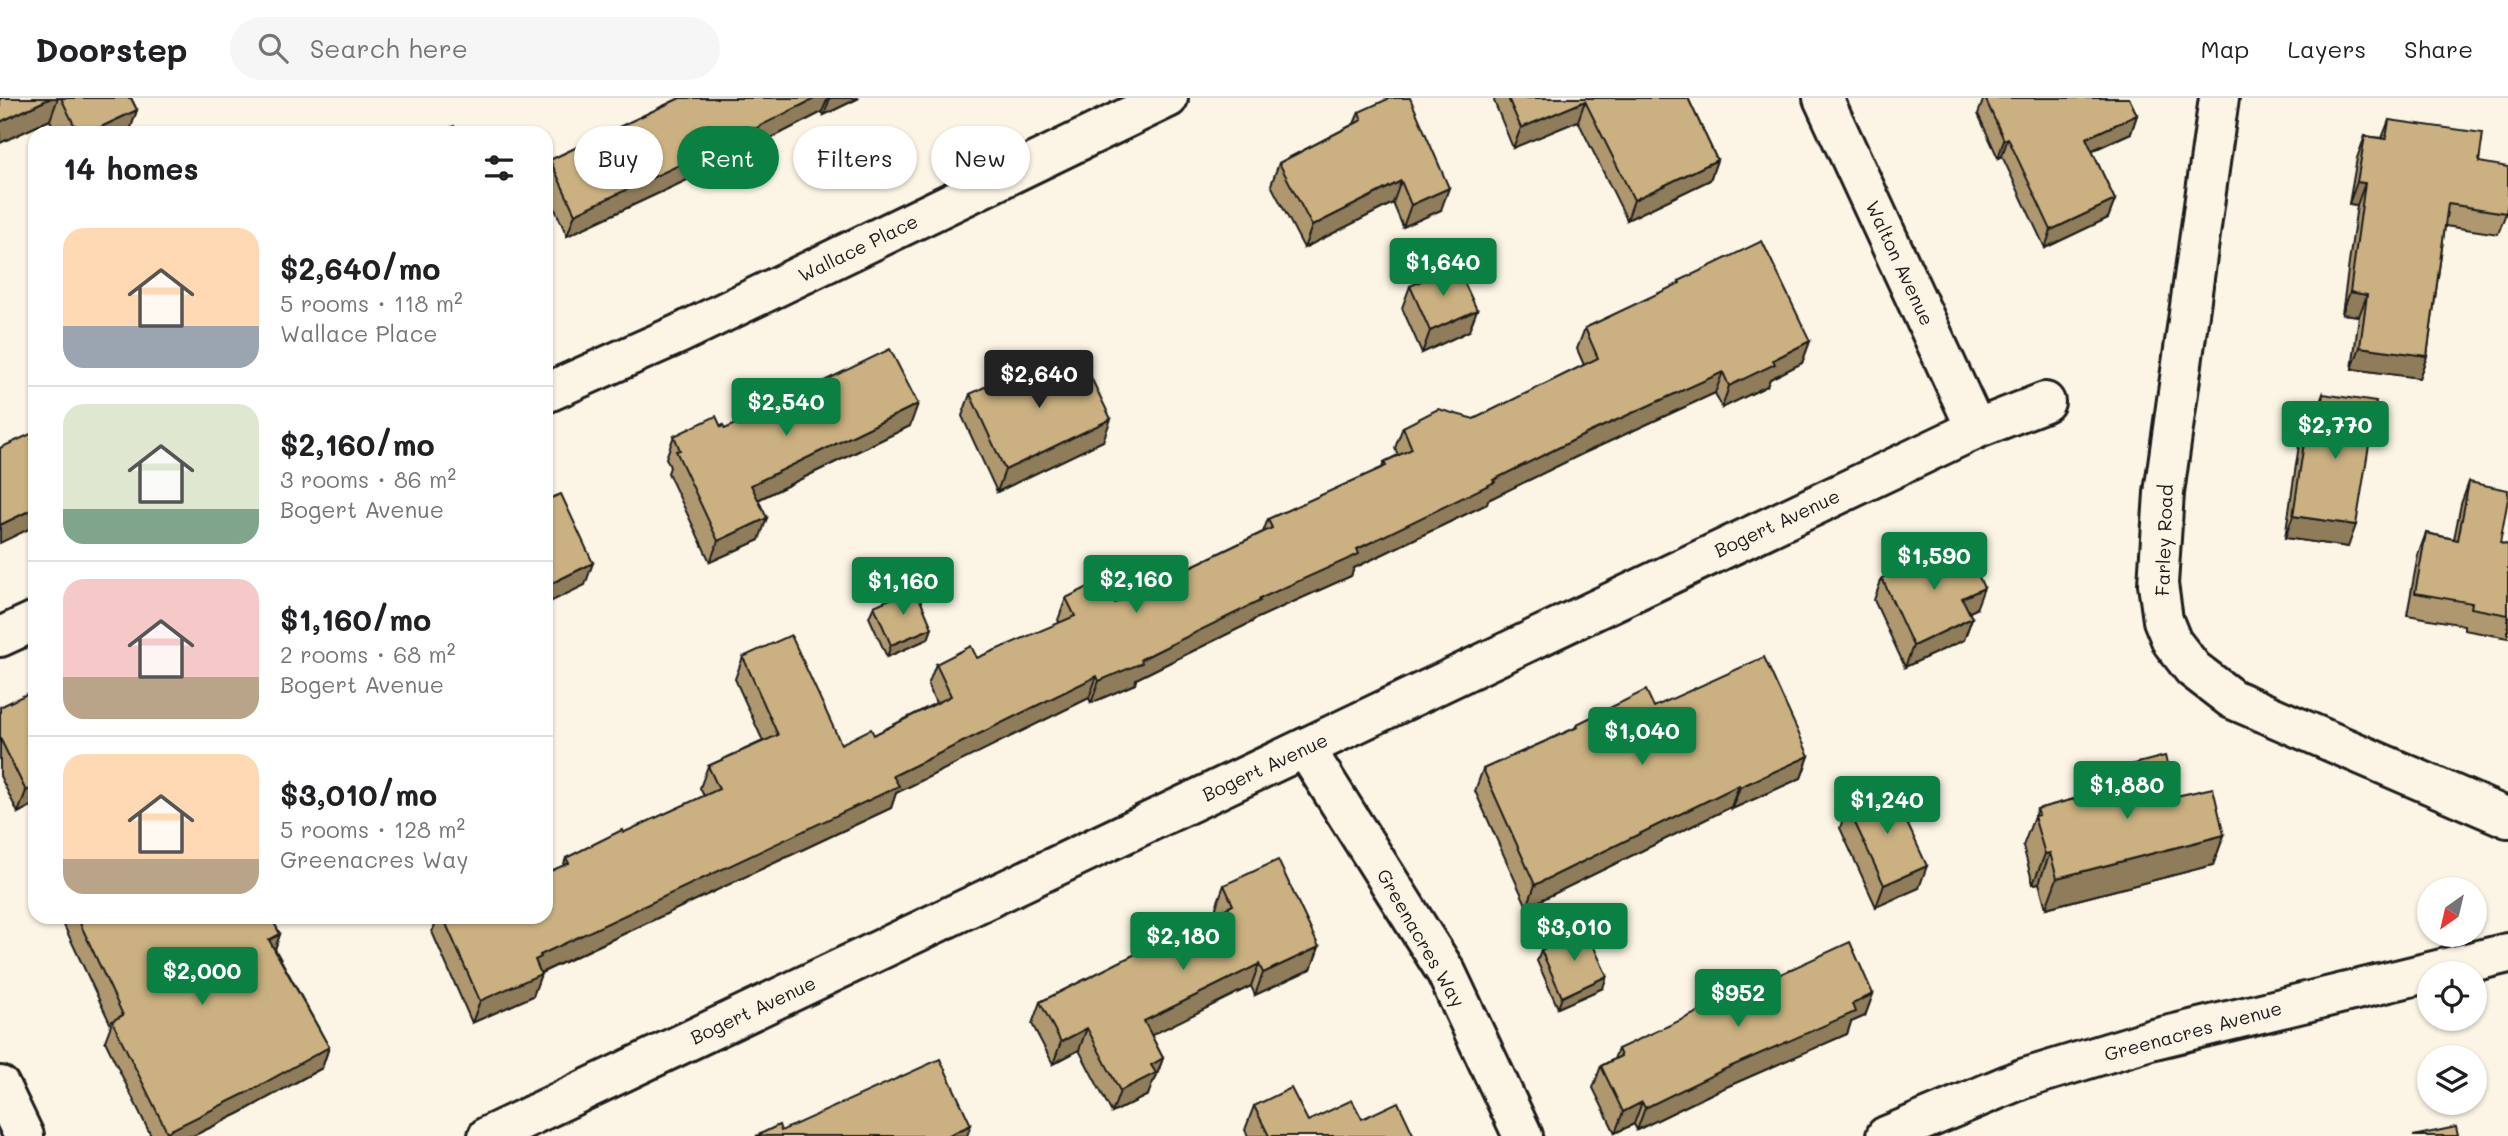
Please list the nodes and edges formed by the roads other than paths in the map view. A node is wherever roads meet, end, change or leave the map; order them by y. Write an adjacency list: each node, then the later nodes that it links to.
1 (1168, 98): 4 (street, Wallace Place)
2 (1823, 98): 6 (street, Walton Avenue)
3 (2219, 98): 10 (street, Farley Road)
4 (553, 390)
5 (2045, 402): 6 (street, Bogert Avenue)
6 (1976, 429): 9 (street, Bogert Avenue)
7 (28, 624): 8 (street)
8 (0, 637)
9 (1305, 748): 14 (street, Bogert Avenue); 15 (street, Greenacres Way)
10 (2508, 818)
11 (2508, 953): 16 (street, Greenacres Avenue)
12 (0, 1086): 13 (street)
13 (24, 1136)
14 (488, 1136)
15 (1523, 1136)
16 (1886, 1136)

